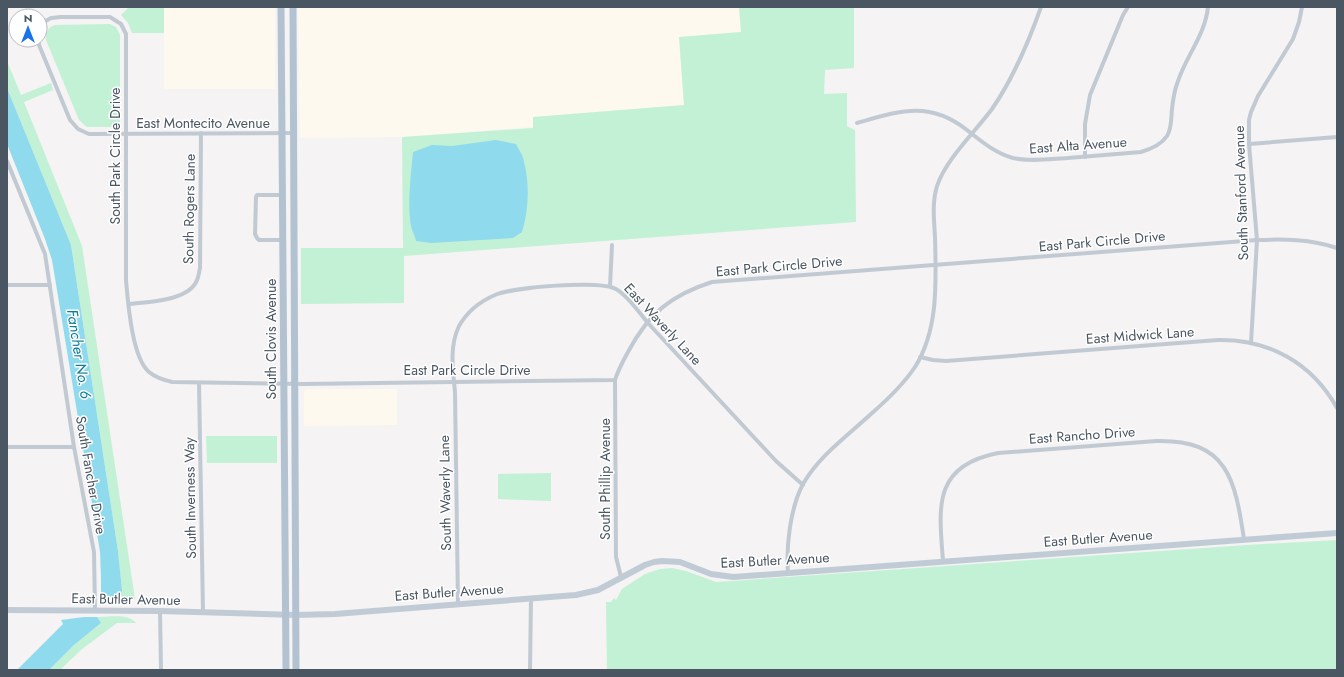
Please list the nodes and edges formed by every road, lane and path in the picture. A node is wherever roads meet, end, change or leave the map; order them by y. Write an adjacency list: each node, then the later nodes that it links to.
1 (281, 7): 11 (main road, South Clovis Avenue)
2 (293, 7): 12 (main road, South Clovis Avenue)
3 (1041, 7): 15 (street)
4 (1128, 7): 18 (street)
5 (1208, 7): 18 (street, East Alta Avenue)
6 (1302, 7): 17 (street, South Stanford Avenue)
7 (48, 20): 14 (street, South Park Circle Drive)
8 (40, 48): 13 (street, South Park Circle Drive)
9 (857, 124): 15 (street, East Alta Avenue)
10 (201, 133): 11 (street, East Montecito Avenue); 14 (street, East Montecito Avenue); 29 (street, South Rogers Lane)
11 (282, 133): 12 (street, East Montecito Avenue); 20 (main road, South Clovis Avenue)
12 (293, 133): 38 (main road, South Clovis Avenue)
13 (89, 134): 14 (street, East Montecito Avenue)
14 (126, 134): 29 (street, South Park Circle Drive)
15 (972, 134): 18 (street, East Alta Avenue); 25 (street)
16 (1337, 137): 17 (street)
17 (1249, 144): 22 (street, South Stanford Avenue)
18 (1085, 156)
19 (7, 161): 27 (street, South Fancher Drive)
20 (283, 195): 21 (main road, South Clovis Avenue); 21 (street)
21 (283, 240): 37 (main road, South Clovis Avenue)
22 (1257, 240): 24 (street, East Park Circle Drive); 25 (street, East Park Circle Drive); 31 (street, South Stanford Avenue)
23 (612, 245): 28 (street)
24 (1337, 248)
25 (936, 266): 30 (street, East Park Circle Drive); 32 (street)
26 (7, 285): 27 (street)
27 (50, 285): 41 (street, South Fancher Drive)
28 (610, 286): 30 (street, East Waverly Lane); 35 (street, East Waverly Lane)
29 (129, 304): 33 (street, South Park Circle Drive)
30 (647, 322): 34 (street, East Park Circle Drive); 42 (street, East Waverly Lane)
31 (1251, 343): 32 (street, East Midwick Lane); 39 (street, East Midwick Lane)
32 (920, 357): 42 (street)
33 (149, 372): 36 (street, East Park Circle Drive)
34 (615, 380): 35 (street, East Park Circle Drive); 47 (street, South Phillip Avenue)
35 (453, 382): 38 (street, East Park Circle Drive); 49 (street, South Waverly Lane)
36 (199, 383): 37 (street, East Park Circle Drive); 53 (street, South Inverness Way)
37 (284, 383): 38 (street, East Park Circle Drive); 54 (main road, South Clovis Avenue)
38 (295, 384): 55 (main road, South Clovis Avenue)
39 (1337, 408)
40 (7, 447): 41 (street)
41 (74, 447): 51 (street, South Fancher Drive)
42 (803, 485): 46 (street)
43 (1337, 533): 44 (street, East Butler Avenue)
44 (1244, 539): 45 (street, East Butler Avenue); 45 (street, East Rancho Drive)
45 (943, 561): 46 (street, East Butler Avenue)
46 (788, 573): 47 (street, East Butler Avenue)
47 (621, 577): 48 (street, East Butler Avenue)
48 (531, 598): 49 (street, East Butler Avenue); 59 (street)
49 (458, 604): 55 (street, East Butler Avenue)
50 (7, 610): 51 (street, East Butler Avenue)
51 (95, 610): 52 (street, East Butler Avenue)
52 (160, 611): 53 (street, East Butler Avenue); 56 (street)
53 (203, 612): 54 (street, East Butler Avenue)
54 (285, 614): 55 (street, East Butler Avenue); 57 (main road, South Clovis Avenue)
55 (296, 615): 58 (main road, South Clovis Avenue)
56 (161, 670)
57 (286, 670)
58 (296, 670)
59 (531, 670)

